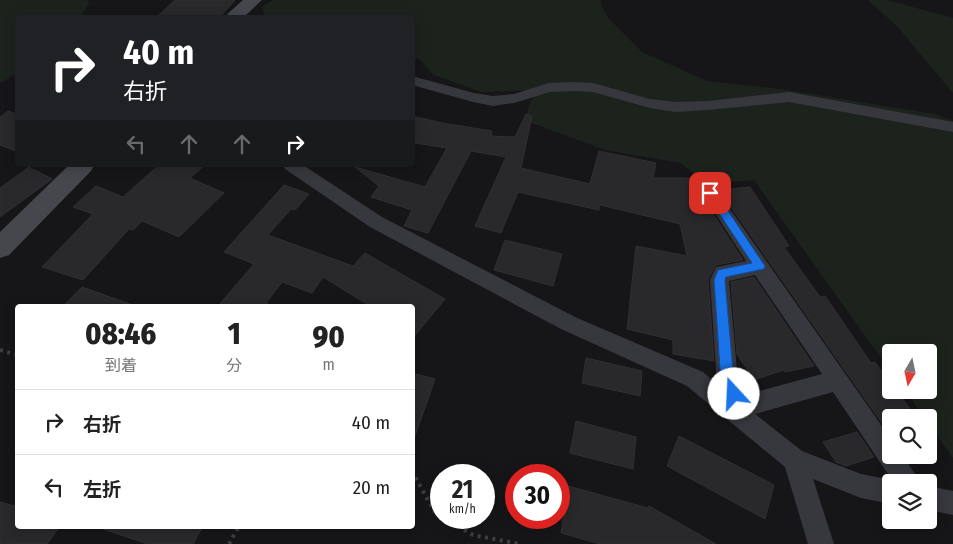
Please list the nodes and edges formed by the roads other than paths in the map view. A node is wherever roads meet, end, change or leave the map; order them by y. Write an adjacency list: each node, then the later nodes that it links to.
1 (415, 81): 2 (street)
2 (953, 127)
3 (80, 167): 6 (main road)
4 (294, 167): 9 (street)
5 (710, 193): 7 (street)
6 (0, 248)
7 (760, 266): 8 (street); 9 (street)
8 (838, 380): 9 (street); 11 (street)
9 (739, 408): 10 (street)
10 (794, 459): 12 (street); 15 (street)
11 (902, 474)
12 (882, 490)
13 (937, 500): 14 (street)
14 (953, 503)
15 (821, 544)

